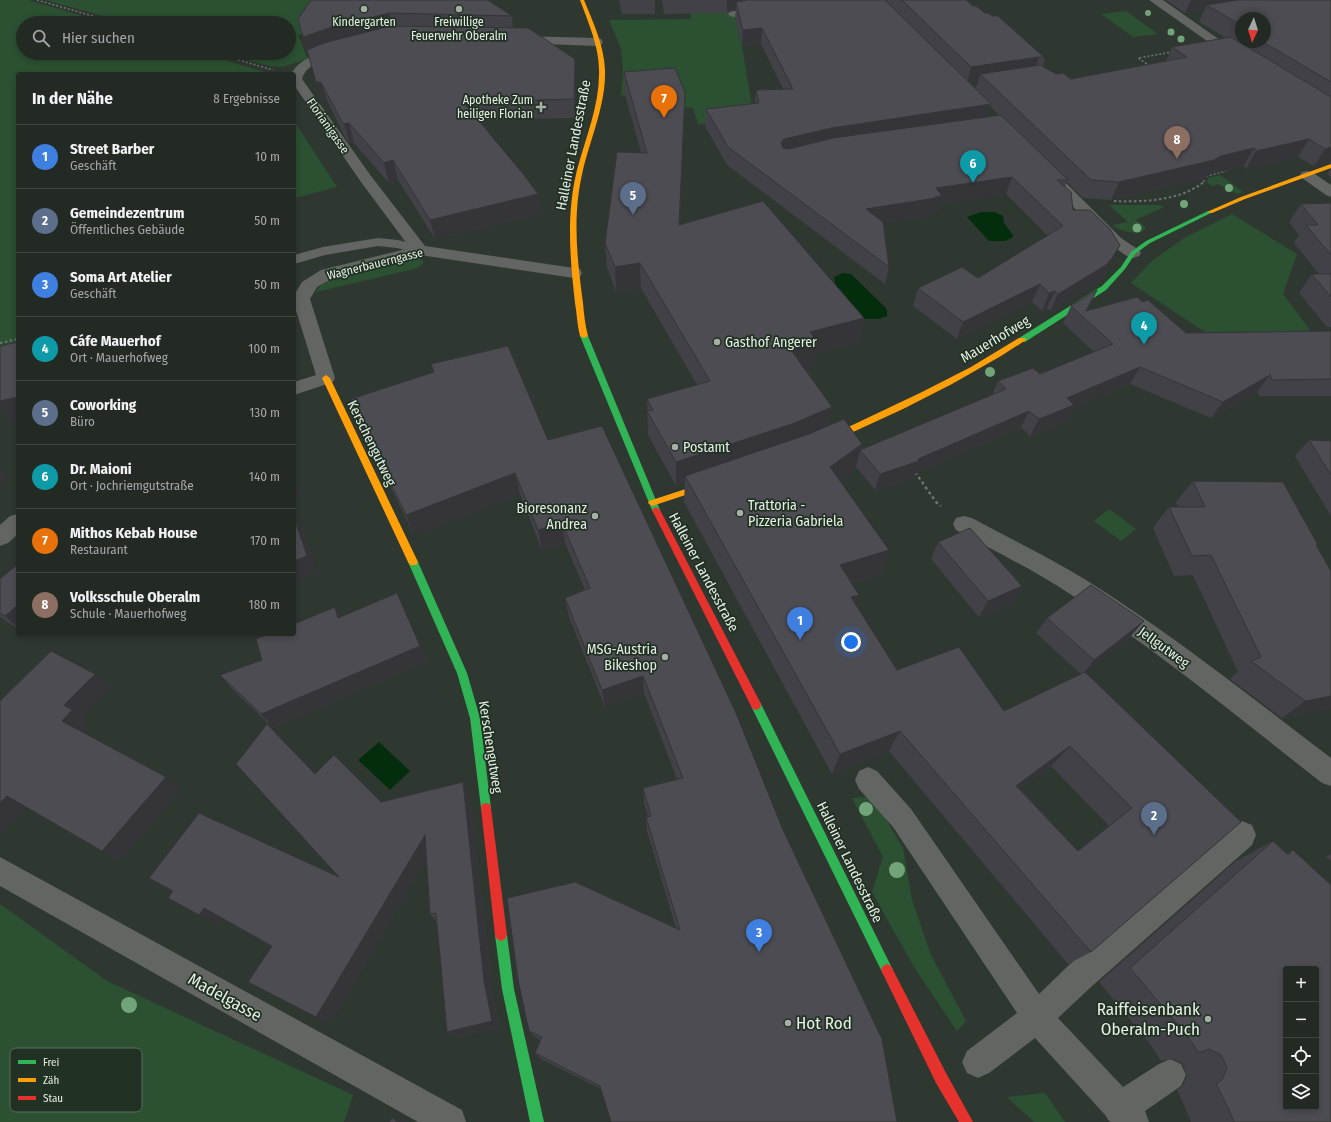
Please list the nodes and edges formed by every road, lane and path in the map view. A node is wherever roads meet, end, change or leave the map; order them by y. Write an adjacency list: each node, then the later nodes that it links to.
1 (37, 0): 6 (path)
2 (582, 0): 10 (street, Halleiner Landesstraße)
3 (796, 0): 5 (street)
4 (1155, 0): 8 (street)
5 (734, 14)
6 (93, 16)
7 (1199, 17): 8 (street)
8 (1182, 19): 11 (street)
9 (506, 40): 10 (street)
10 (597, 42): 26 (street, Halleiner Landesstraße)
11 (1218, 44): 14 (street); 15 (path)
12 (352, 49): 16 (street)
13 (238, 60): 16 (path)
14 (1250, 64)
15 (1151, 67)
16 (297, 72): 23 (street, Florianigasse)
17 (1220, 166): 22 (path)
18 (1331, 166): 20 (street, Mauerhofweg)
19 (1043, 169): 22 (street)
20 (1307, 175): 21 (street); 24 (street, Mauerhofweg)
21 (1331, 192)
22 (1076, 201): 24 (street)
23 (420, 250): 25 (lane); 26 (street, Wagnerbauerngasse); 29 (street, Wagnerbauerngasse)
24 (1133, 253): 31 (street, Mauerhofweg)
25 (296, 259)
26 (574, 273): 34 (street, Halleiner Landesstraße)
27 (16, 339): 28 (path)
28 (0, 343)
29 (326, 378): 30 (street); 47 (street, Kerschengutweg)
30 (296, 388)
31 (817, 445)
32 (914, 470): 36 (path)
33 (725, 478): 34 (street)
34 (652, 503): 48 (street, Halleiner Landesstraße)
35 (16, 524): 37 (street)
36 (964, 524): 38 (street, Jellgutweg)
37 (0, 537)
38 (1331, 774)
39 (868, 780): 42 (street)
40 (1242, 835): 42 (street)
41 (0, 871): 46 (street, Madelgasse)
42 (1037, 1017): 43 (street); 45 (street)
43 (978, 1062)
44 (1170, 1075): 45 (street)
45 (1126, 1116)
46 (450, 1122)
47 (537, 1122)
48 (966, 1122)

